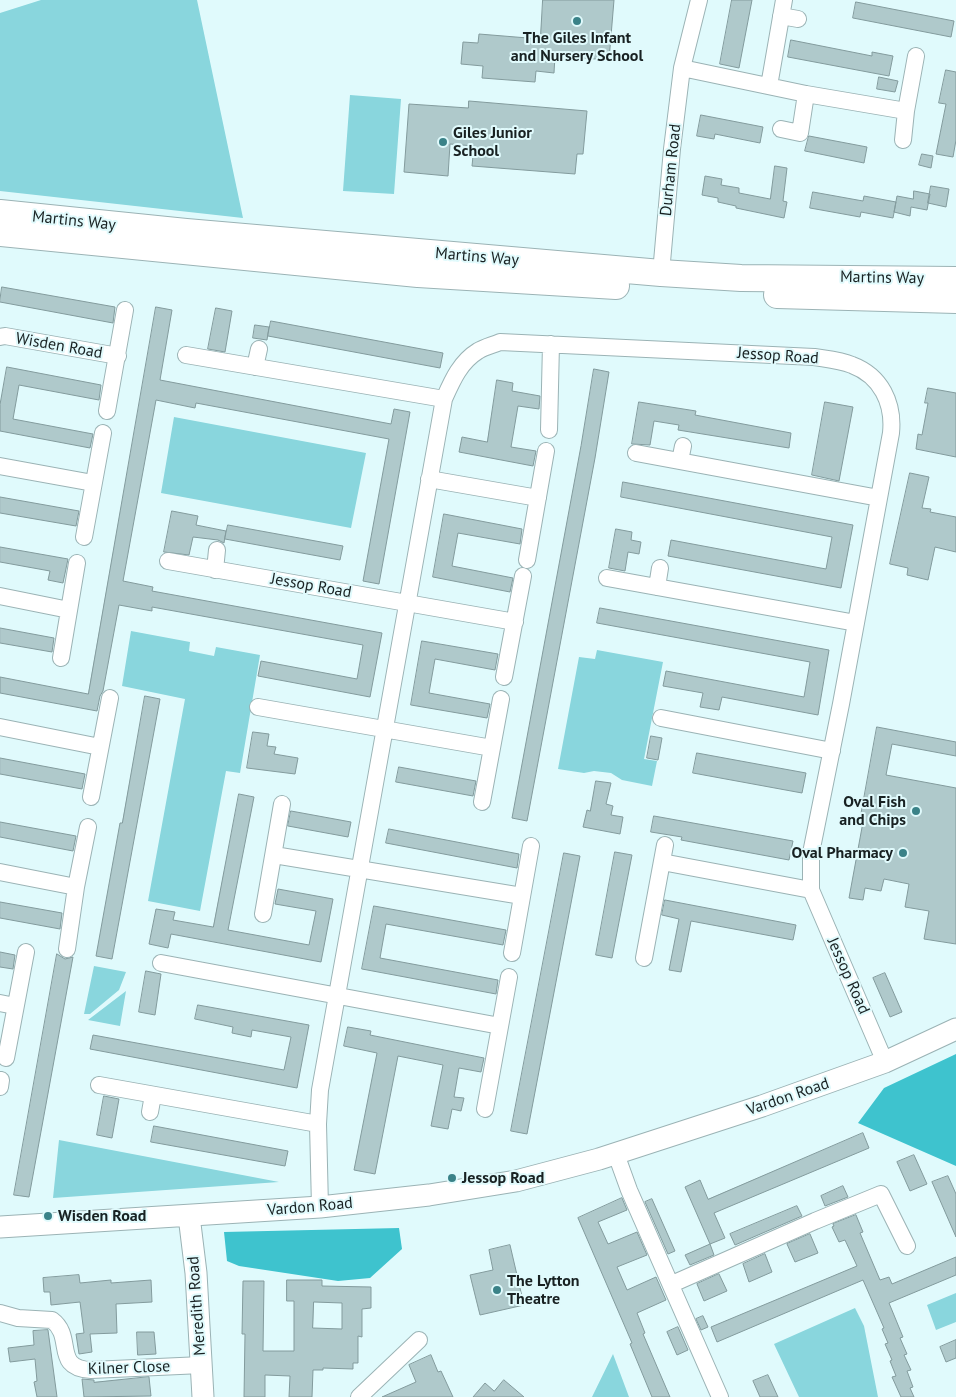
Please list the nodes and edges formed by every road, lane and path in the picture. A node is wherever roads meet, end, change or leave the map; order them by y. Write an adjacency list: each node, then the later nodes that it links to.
1 (698, 0): 5 (street, Durham Road)
2 (782, 8): 3 (street); 6 (street)
3 (798, 19)
4 (916, 56): 8 (street)
5 (682, 68): 6 (street); 13 (street, Durham Road)
6 (769, 86): 7 (street)
7 (806, 94): 8 (street); 9 (street)
8 (906, 111): 10 (street)
9 (781, 130)
10 (903, 140)
11 (0, 213): 13 (main road, Martins Way)
12 (0, 233): 15 (main road, Martins Way)
13 (661, 273): 14 (main road, Martins Way)
14 (956, 280)
15 (956, 300)
16 (125, 310): 21 (street, Wisden Road)
17 (0, 337): 21 (street, Wisden Road)
18 (551, 344): 23 (street, Jessop Road); 25 (street); 33 (street, Jessop Road)
19 (259, 349): 22 (street)
20 (186, 355): 22 (street)
21 (118, 356): 24 (street, Wisden Road)
22 (255, 367): 23 (street)
23 (444, 400): 30 (street, Jessop Road)
24 (107, 411)
25 (549, 430)
26 (103, 434): 31 (street)
27 (546, 451): 32 (street)
28 (636, 453): 33 (street)
29 (0, 466): 31 (street)
30 (430, 479): 32 (street); 45 (street, Jessop Road)
31 (93, 483): 34 (street)
32 (538, 498): 36 (street)
33 (879, 498): 48 (street, Jessop Road)
34 (84, 537)
35 (217, 550): 40 (street)
36 (527, 560)
37 (168, 561): 40 (street, Jessop Road)
38 (77, 563): 46 (street)
39 (660, 568): 43 (street)
40 (215, 570): 45 (street, Jessop Road)
41 (523, 576): 47 (street)
42 (607, 578): 43 (street)
43 (657, 587): 48 (street)
44 (0, 596): 46 (street)
45 (407, 603): 47 (street, Jessop Road); 56 (street, Jessop Road)
46 (69, 610): 49 (street)
47 (515, 622): 50 (street)
48 (856, 623): 59 (street, Jessop Road)
49 (61, 658)
50 (504, 677)
51 (110, 698): 57 (street)
52 (501, 699): 58 (street)
53 (258, 707): 56 (street)
54 (661, 718): 59 (street)
55 (0, 727): 57 (street)
56 (384, 730): 58 (street); 68 (street, Jessop Road)
57 (100, 746): 60 (street)
58 (492, 748): 61 (street)
59 (832, 751): 71 (street, Jessop Road)
60 (91, 797)
61 (482, 802)
62 (282, 804): 66 (street)
63 (88, 827): 70 (street)
64 (665, 845): 67 (street)
65 (531, 846): 72 (street)
66 (274, 856): 68 (street); 73 (street)
67 (662, 862): 71 (street); 77 (street)
68 (360, 869): 72 (street); 80 (street, Jessop Road)
69 (0, 872): 70 (street)
70 (76, 887): 74 (street)
71 (811, 890): 85 (street, Jessop Road)
72 (522, 896): 76 (street)
73 (263, 914)
74 (67, 949)
75 (26, 952): 81 (street)
76 (512, 953)
77 (644, 958)
78 (161, 962): 80 (street)
79 (509, 977): 82 (street)
80 (337, 995): 82 (street); 90 (street, Jessop Road)
81 (7, 1004): 84 (street)
82 (500, 1026): 88 (street)
83 (956, 1030): 85 (street, Vardon Road)
84 (6, 1058)
85 (885, 1062): 91 (street, Vardon Road)
86 (99, 1085): 87 (street)
87 (153, 1095): 89 (street); 90 (street)
88 (485, 1109)
89 (150, 1112)
90 (318, 1124): 92 (street, Jessop Road)
91 (616, 1154): 92 (street, Vardon Road); 96 (street)
92 (320, 1207): 93 (street, Vardon Road)
93 (189, 1216): 94 (street, Vardon Road); 99 (street, Meredith Road)
94 (0, 1227)
95 (907, 1246): 96 (street)
96 (672, 1284): 102 (street)
97 (0, 1313): 99 (street, Kilner Close)
98 (420, 1340): 101 (street)
99 (202, 1365): 100 (street, Meredith Road)
100 (203, 1397)
101 (359, 1397)
102 (720, 1397)

